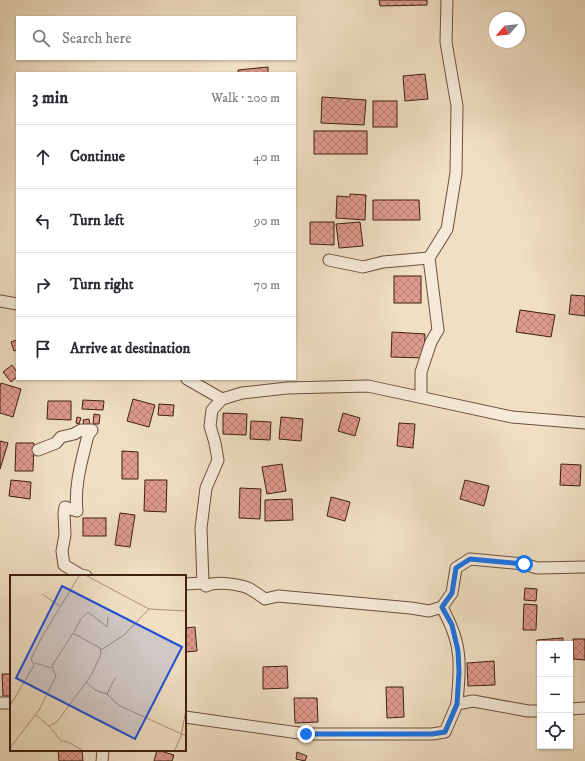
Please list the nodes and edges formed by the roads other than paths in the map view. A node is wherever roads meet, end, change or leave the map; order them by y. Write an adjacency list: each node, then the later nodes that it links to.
1 (447, 0): 2 (street)
2 (429, 258): 3 (street); 7 (street)
3 (329, 260)
4 (0, 301): 5 (street)
5 (16, 304)
6 (189, 380): 8 (street)
7 (421, 397): 8 (street); 9 (street)
8 (222, 399): 13 (street)
9 (585, 423)
10 (38, 450): 12 (street)
11 (585, 567): 15 (street)
12 (81, 575)
13 (203, 583): 14 (street); 15 (street)
14 (186, 584)
15 (442, 607): 16 (street)
16 (457, 704): 19 (street); 20 (street)
17 (585, 708): 18 (street)
18 (573, 709)
19 (537, 711)
20 (186, 717)
21 (103, 751): 22 (street)
22 (102, 761)

